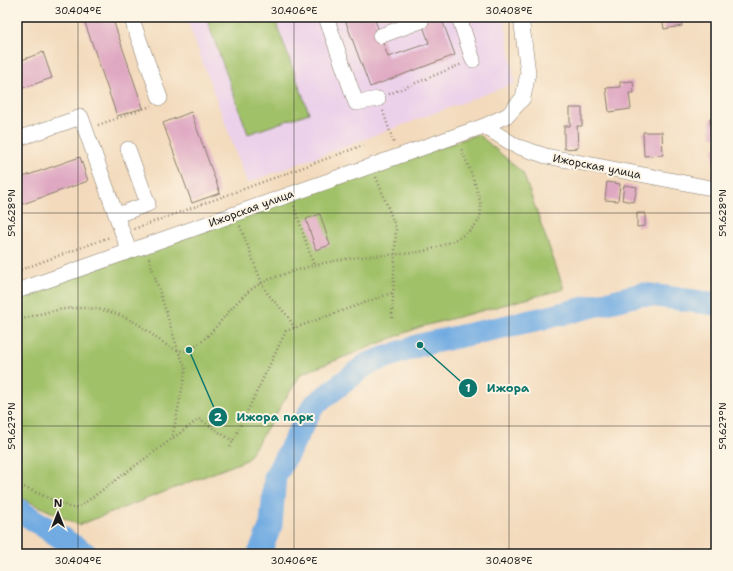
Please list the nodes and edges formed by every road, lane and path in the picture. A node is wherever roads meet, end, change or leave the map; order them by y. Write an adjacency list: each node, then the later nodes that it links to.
1 (131, 17): 8 (street)
2 (326, 17): 9 (street)
3 (459, 17): 7 (street)
4 (520, 17): 10 (street, Ижорская улица)
5 (421, 20): 6 (street)
6 (380, 36)
7 (473, 60): 9 (path)
8 (160, 98): 11 (path)
9 (378, 98): 12 (path)
10 (484, 126): 13 (street, Ижорская улица); 18 (street, Ижорская улица)
11 (86, 130): 14 (street); 21 (street)
12 (389, 130)
13 (457, 135): 17 (street, Ижорская улица); 25 (path)
14 (17, 138)
15 (364, 145): 22 (path)
16 (128, 149): 21 (street)
17 (372, 165): 19 (street, Ижорская улица); 25 (path)
18 (716, 189)
19 (290, 194): 20 (street, Ижорская улица); 26 (path)
20 (235, 214): 23 (street, Ижорская улица); 28 (path)
21 (117, 215): 22 (street)
22 (123, 233): 24 (street); 27 (path)
23 (145, 246): 24 (street, Ижорская улица); 34 (path)
24 (129, 251): 29 (street, Ижорская улица)
25 (395, 254): 26 (path); 30 (path)
26 (314, 266): 28 (path)
27 (17, 271)
28 (262, 285): 33 (path); 34 (path)
29 (17, 291)
30 (394, 292): 31 (path); 33 (path)
31 (392, 320)
32 (17, 321): 34 (path)
33 (294, 328): 36 (path)
34 (178, 350): 35 (path)
35 (172, 439): 36 (path); 38 (path)
36 (233, 441): 37 (path)
37 (230, 447)
38 (17, 484)

